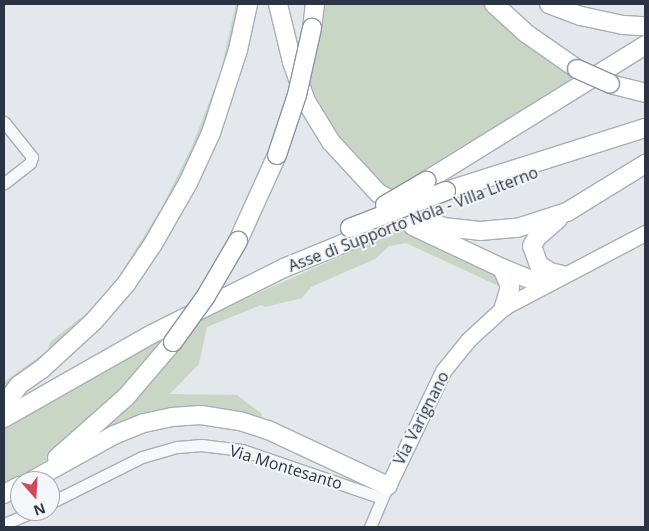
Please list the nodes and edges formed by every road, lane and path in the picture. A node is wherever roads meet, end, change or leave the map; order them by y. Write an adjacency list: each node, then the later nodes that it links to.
1 (248, 4): 22 (highway)
2 (277, 4): 15 (highway); 18 (highway)
3 (315, 4): 24 (highway, bridge)
4 (494, 4): 8 (highway, bridge)
5 (549, 4): 6 (highway)
6 (645, 26)
7 (645, 45): 16 (highway, bridge)
8 (645, 93)
9 (4, 122): 13 (street)
10 (645, 128): 14 (highway, Asse di Supporto Nola - Villa Literno)
11 (645, 140): 14 (highway, Asse di Supporto Nola - Villa Literno)
12 (645, 164): 15 (highway)
13 (4, 183)
14 (449, 196): 16 (highway, Asse di Supporto Nola - Villa Literno, bridge); 23 (highway, Asse di Supporto Nola - Villa Literno)
15 (566, 212): 19 (highway)
16 (350, 228): 22 (highway, Asse di Supporto Nola - Villa Literno)
17 (645, 233): 19 (main road, Via Varignano)
18 (502, 268): 20 (highway); 21 (highway)
19 (563, 275): 20 (main road, Via Varignano)
20 (544, 285): 21 (main road, Via Varignano)
21 (504, 307): 26 (main road, Via Varignano)
22 (4, 405)
23 (4, 418)
24 (41, 471)
25 (48, 471): 26 (highway)
26 (385, 492): 27 (street, Via Montesanto); 28 (street, Via Varignano)
27 (60, 498)
28 (370, 527)

